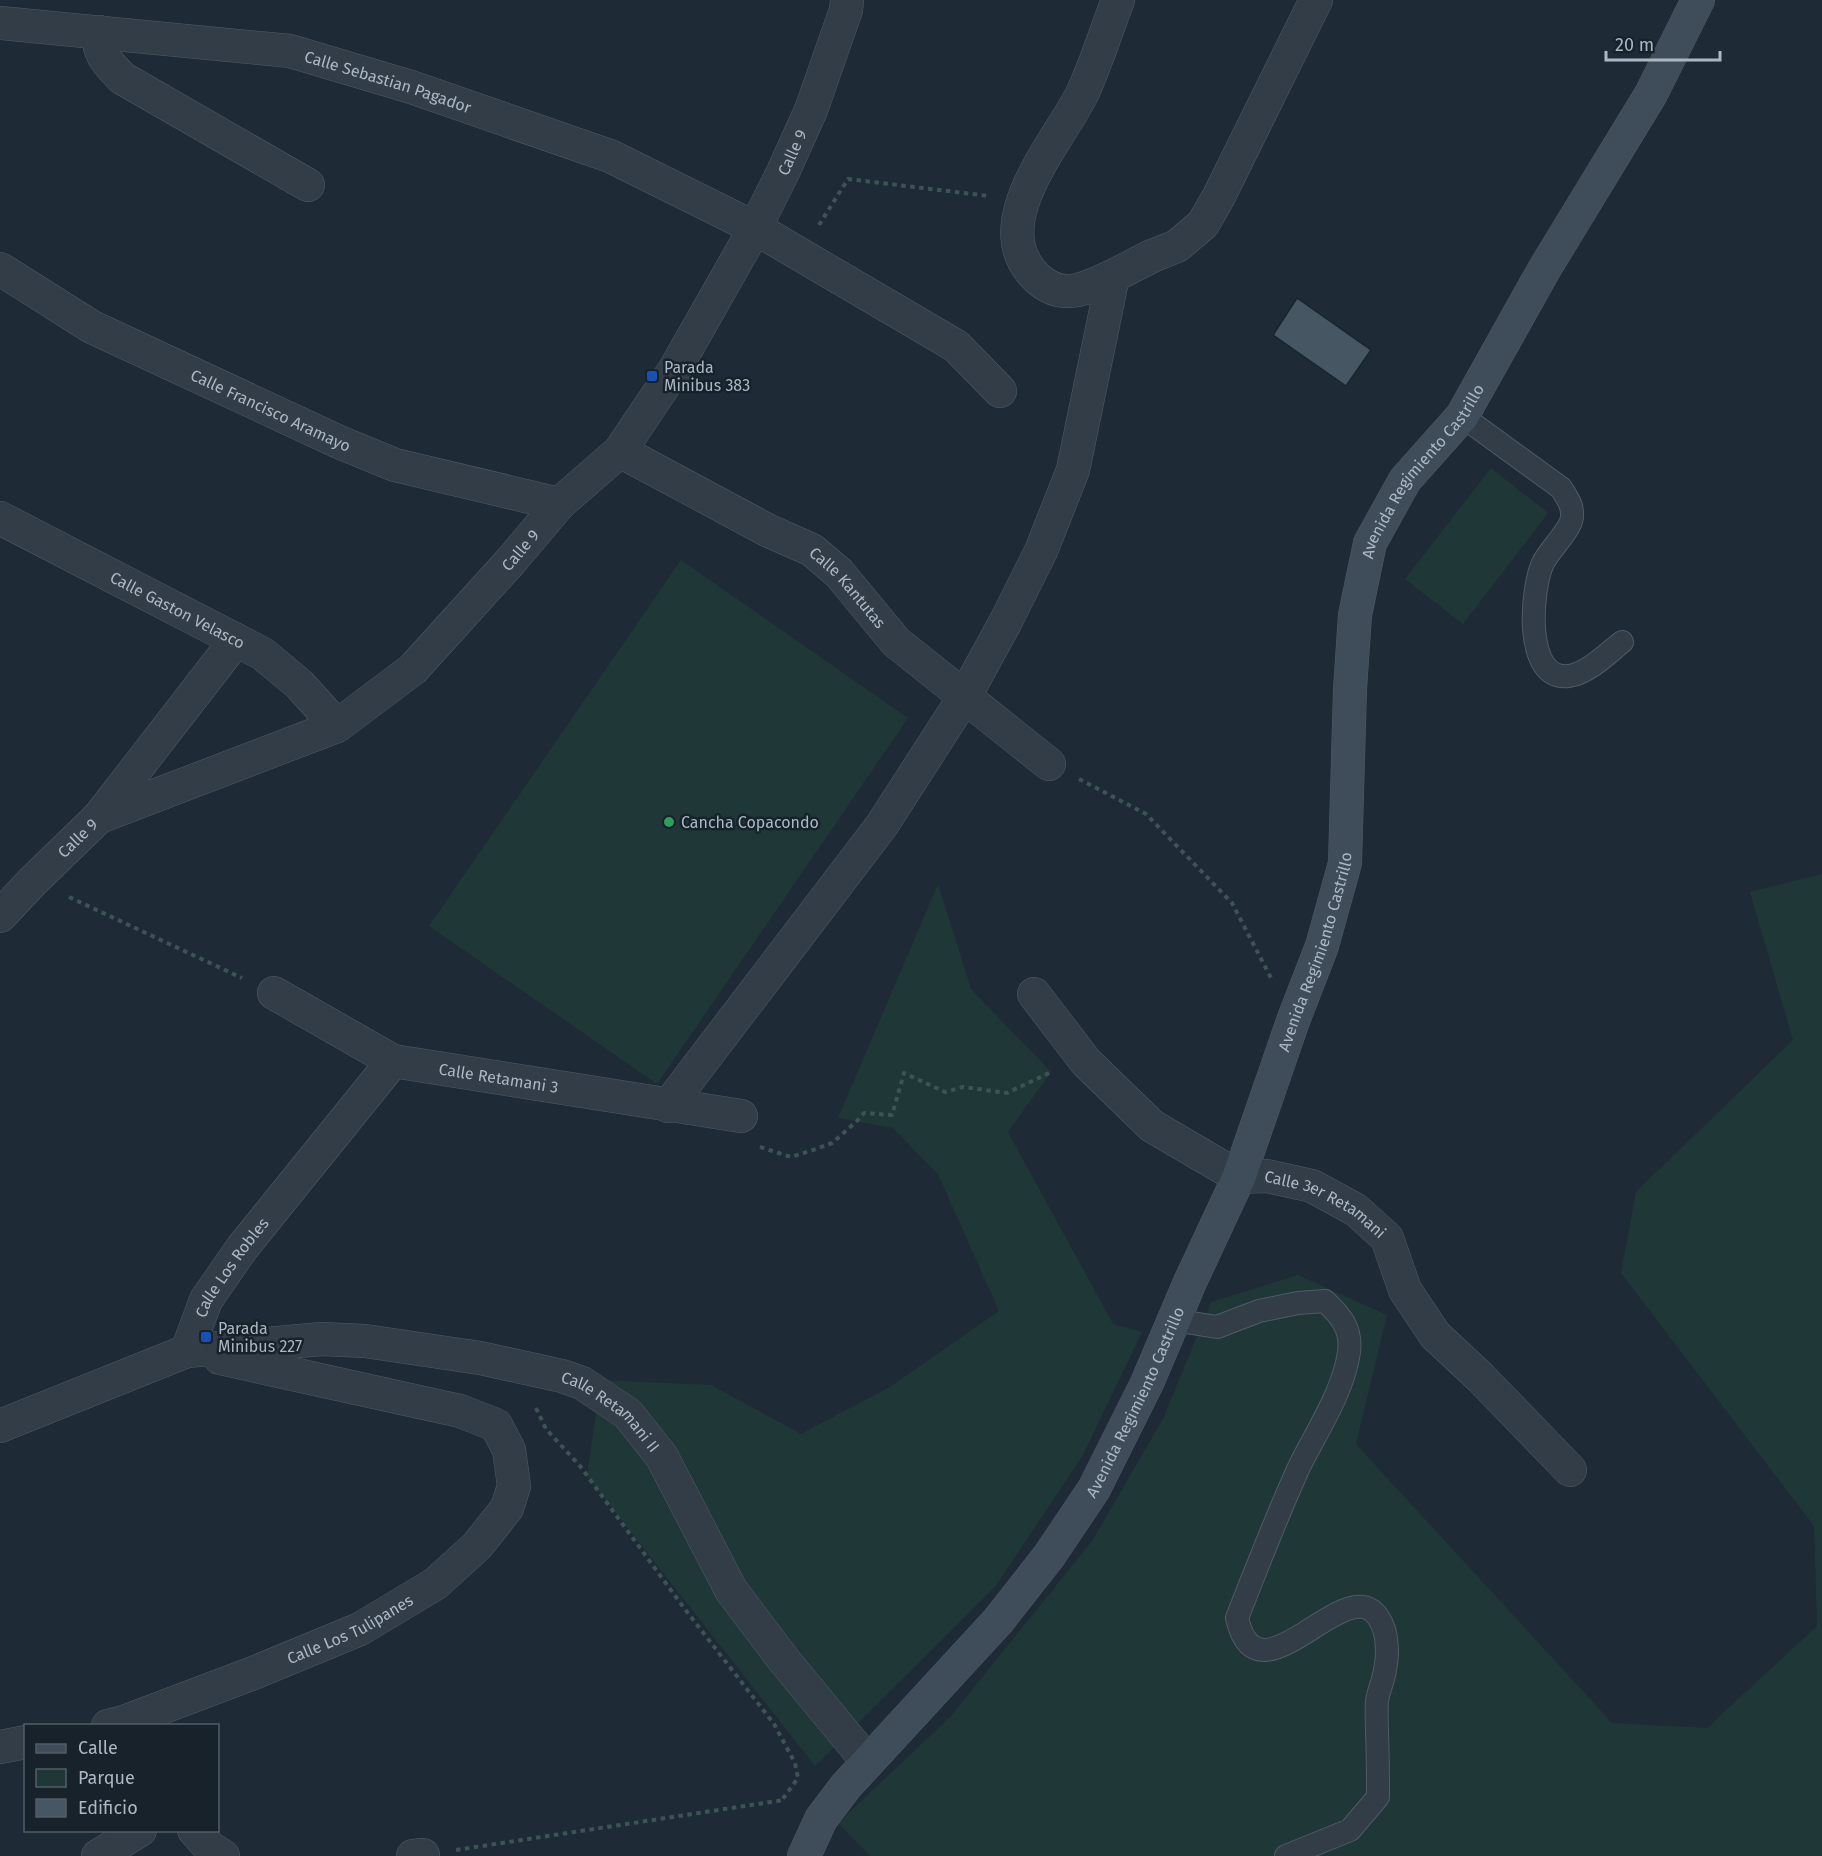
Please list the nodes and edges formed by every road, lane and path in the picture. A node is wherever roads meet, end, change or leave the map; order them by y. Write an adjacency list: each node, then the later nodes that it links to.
1 (847, 0): 9 (street, Calle 9)
2 (1118, 0): 8 (street)
3 (1316, 0): 12 (street)
4 (1698, 0): 14 (street, Avenida Regimiento Castrillo)
5 (0, 23): 6 (street, Calle Sebastian Pagador)
6 (99, 32): 7 (street); 9 (street, Calle Sebastian Pagador)
7 (308, 184)
8 (1028, 188): 10 (path); 12 (street)
9 (755, 228): 13 (street, Calle Sebastian Pagador); 15 (street, Calle 9)
10 (816, 230)
11 (0, 269): 16 (street, Calle Francisco Aramayo)
12 (1113, 276): 20 (street)
13 (1000, 391)
14 (1462, 416): 19 (lane); 28 (street, Avenida Regimiento Castrillo)
15 (620, 451): 16 (street, Calle 9); 20 (street, Calle Kantutas)
16 (559, 504): 21 (street, Calle 9)
17 (0, 518): 18 (street, Calle Gaston Velasco)
18 (236, 640): 21 (street, Calle Gaston Velasco); 23 (street)
19 (1622, 642)
20 (965, 696): 22 (street, Calle Kantutas); 31 (street)
21 (337, 726): 23 (street, Calle 9)
22 (1049, 764): 28 (path)
23 (99, 817): 24 (street, Calle 9)
24 (33, 881): 25 (street, Calle 9); 26 (path)
25 (0, 916)
26 (274, 993): 29 (street, Calle Retamani 3)
27 (1034, 994): 30 (street, Calle 3er Retamani)
28 (1293, 1021): 33 (street, Avenida Regimiento Castrillo)
29 (393, 1061): 31 (street, Calle Retamani 3); 35 (street, Calle Los Robles)
30 (1086, 1062): 32 (path); 33 (street, Calle 3er Retamani)
31 (668, 1106): 32 (street, Calle Retamani 3)
32 (741, 1116)
33 (1239, 1177): 34 (street, Avenida Regimiento Castrillo); 38 (street, Calle 3er Retamani)
34 (1173, 1320): 42 (street, Avenida Regimiento Castrillo); 51 (lane)
35 (187, 1351): 36 (street, Calle Retamani II); 37 (street); 39 (street, Calle Los Tulipanes)
36 (523, 1367): 42 (street, Calle Retamani II); 44 (path)
37 (0, 1426)
38 (1570, 1470)
39 (119, 1724)
40 (24, 1742): 41 (street)
41 (0, 1747)
42 (868, 1762): 50 (street, Avenida Regimiento Castrillo)
43 (792, 1798): 44 (path)
44 (782, 1800): 47 (path)
45 (137, 1832): 48 (street)
46 (196, 1832): 49 (street)
47 (418, 1855)
48 (98, 1856)
49 (222, 1856)
50 (804, 1856)
51 (1286, 1856)

